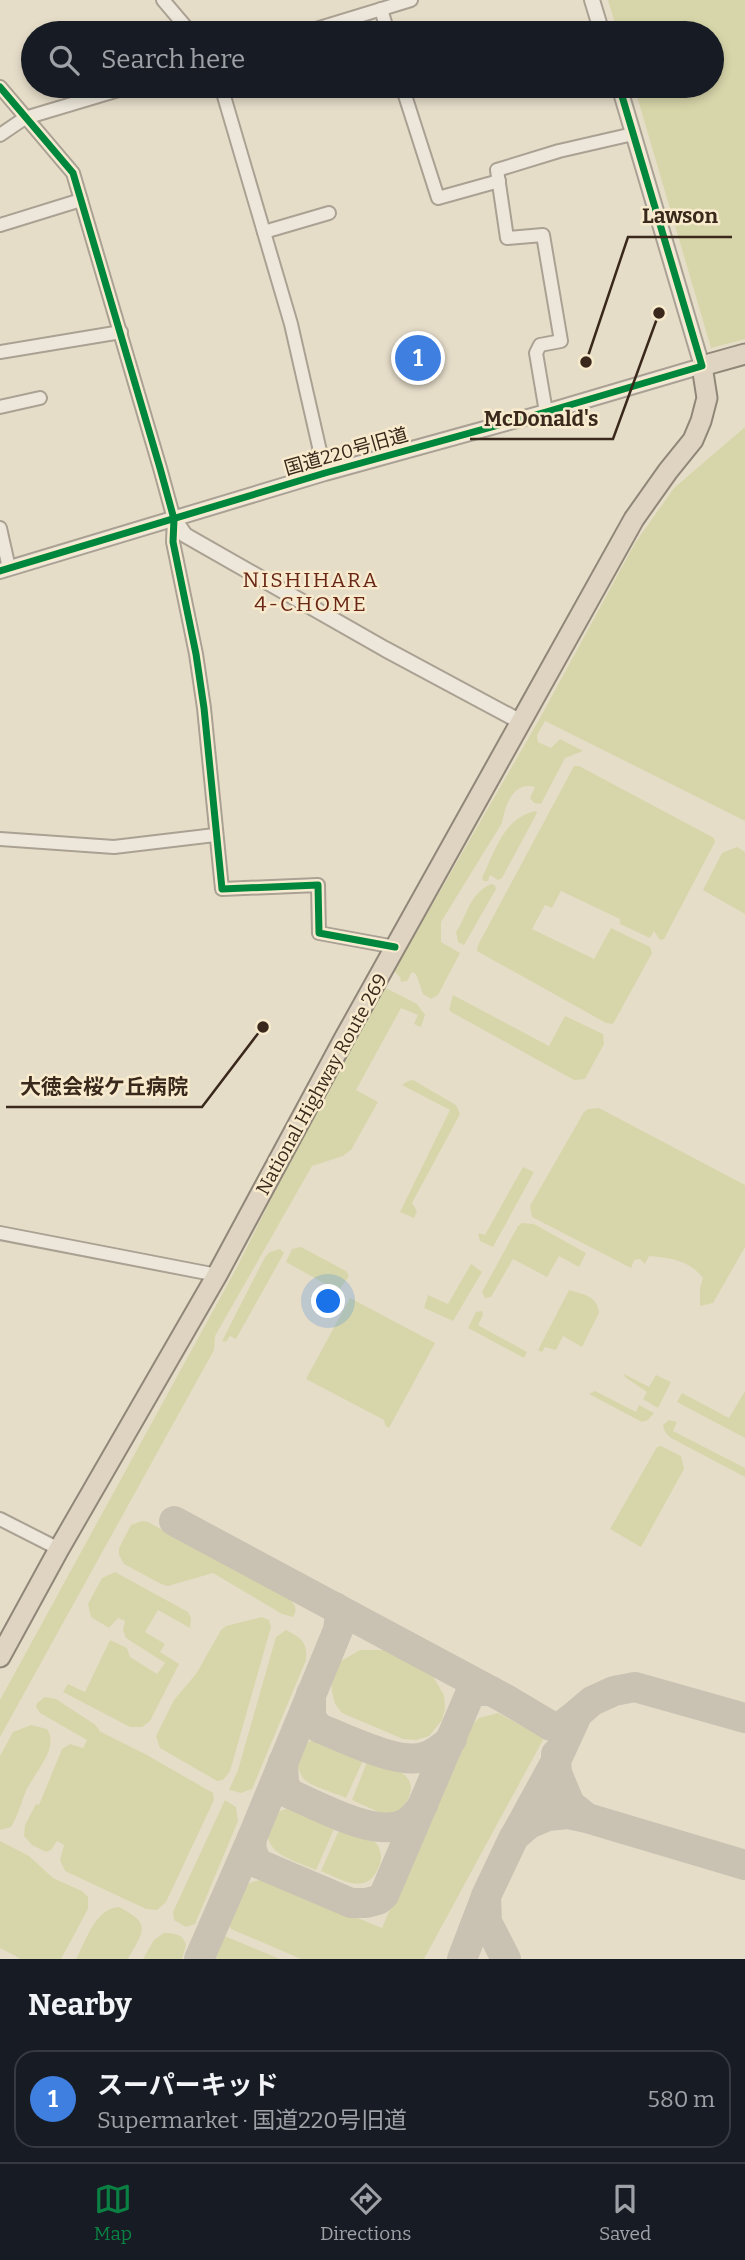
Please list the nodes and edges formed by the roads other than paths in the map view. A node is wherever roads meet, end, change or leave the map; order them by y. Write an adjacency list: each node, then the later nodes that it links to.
1 (163, 0): 5 (street)
2 (411, 0): 4 (street)
3 (592, 0): 8 (street)
4 (382, 9): 6 (street); 7 (street)
5 (181, 21)
6 (342, 21)
7 (385, 21)
8 (599, 21)
9 (0, 87): 14 (street)
10 (92, 98): 14 (street)
11 (225, 98): 21 (street)
12 (406, 98): 17 (street)
13 (622, 98): 15 (street)
14 (25, 118): 16 (street); 18 (street)
15 (633, 134): 17 (street); 25 (street)
16 (0, 135)
17 (499, 181): 28 (street)
18 (81, 200): 20 (street); 22 (street)
19 (330, 213): 21 (street)
20 (0, 225)
21 (264, 232): 29 (street)
22 (121, 332): 23 (street); 30 (street)
23 (0, 352)
24 (745, 354): 25 (highway)
25 (702, 366): 28 (street, 国道220号旧道); 33 (highway, National Highway Route 269)
26 (40, 398): 27 (street)
27 (0, 407)
28 (546, 412): 29 (street, 国道220号旧道)
29 (325, 473): 30 (street, 国道220号旧道)
30 (174, 519): 32 (street, 国道220号旧道); 33 (street); 34 (street)
31 (0, 528): 32 (street)
32 (4, 569)
33 (521, 722): 36 (highway, National Highway Route 269)
34 (215, 835): 35 (street); 36 (street)
35 (0, 839)
36 (395, 947): 38 (highway, National Highway Route 269)
37 (0, 1233): 38 (street)
38 (217, 1275): 40 (highway, National Highway Route 269)
39 (0, 1519): 40 (street)
40 (59, 1549): 41 (highway, National Highway Route 269)
41 (0, 1657)

